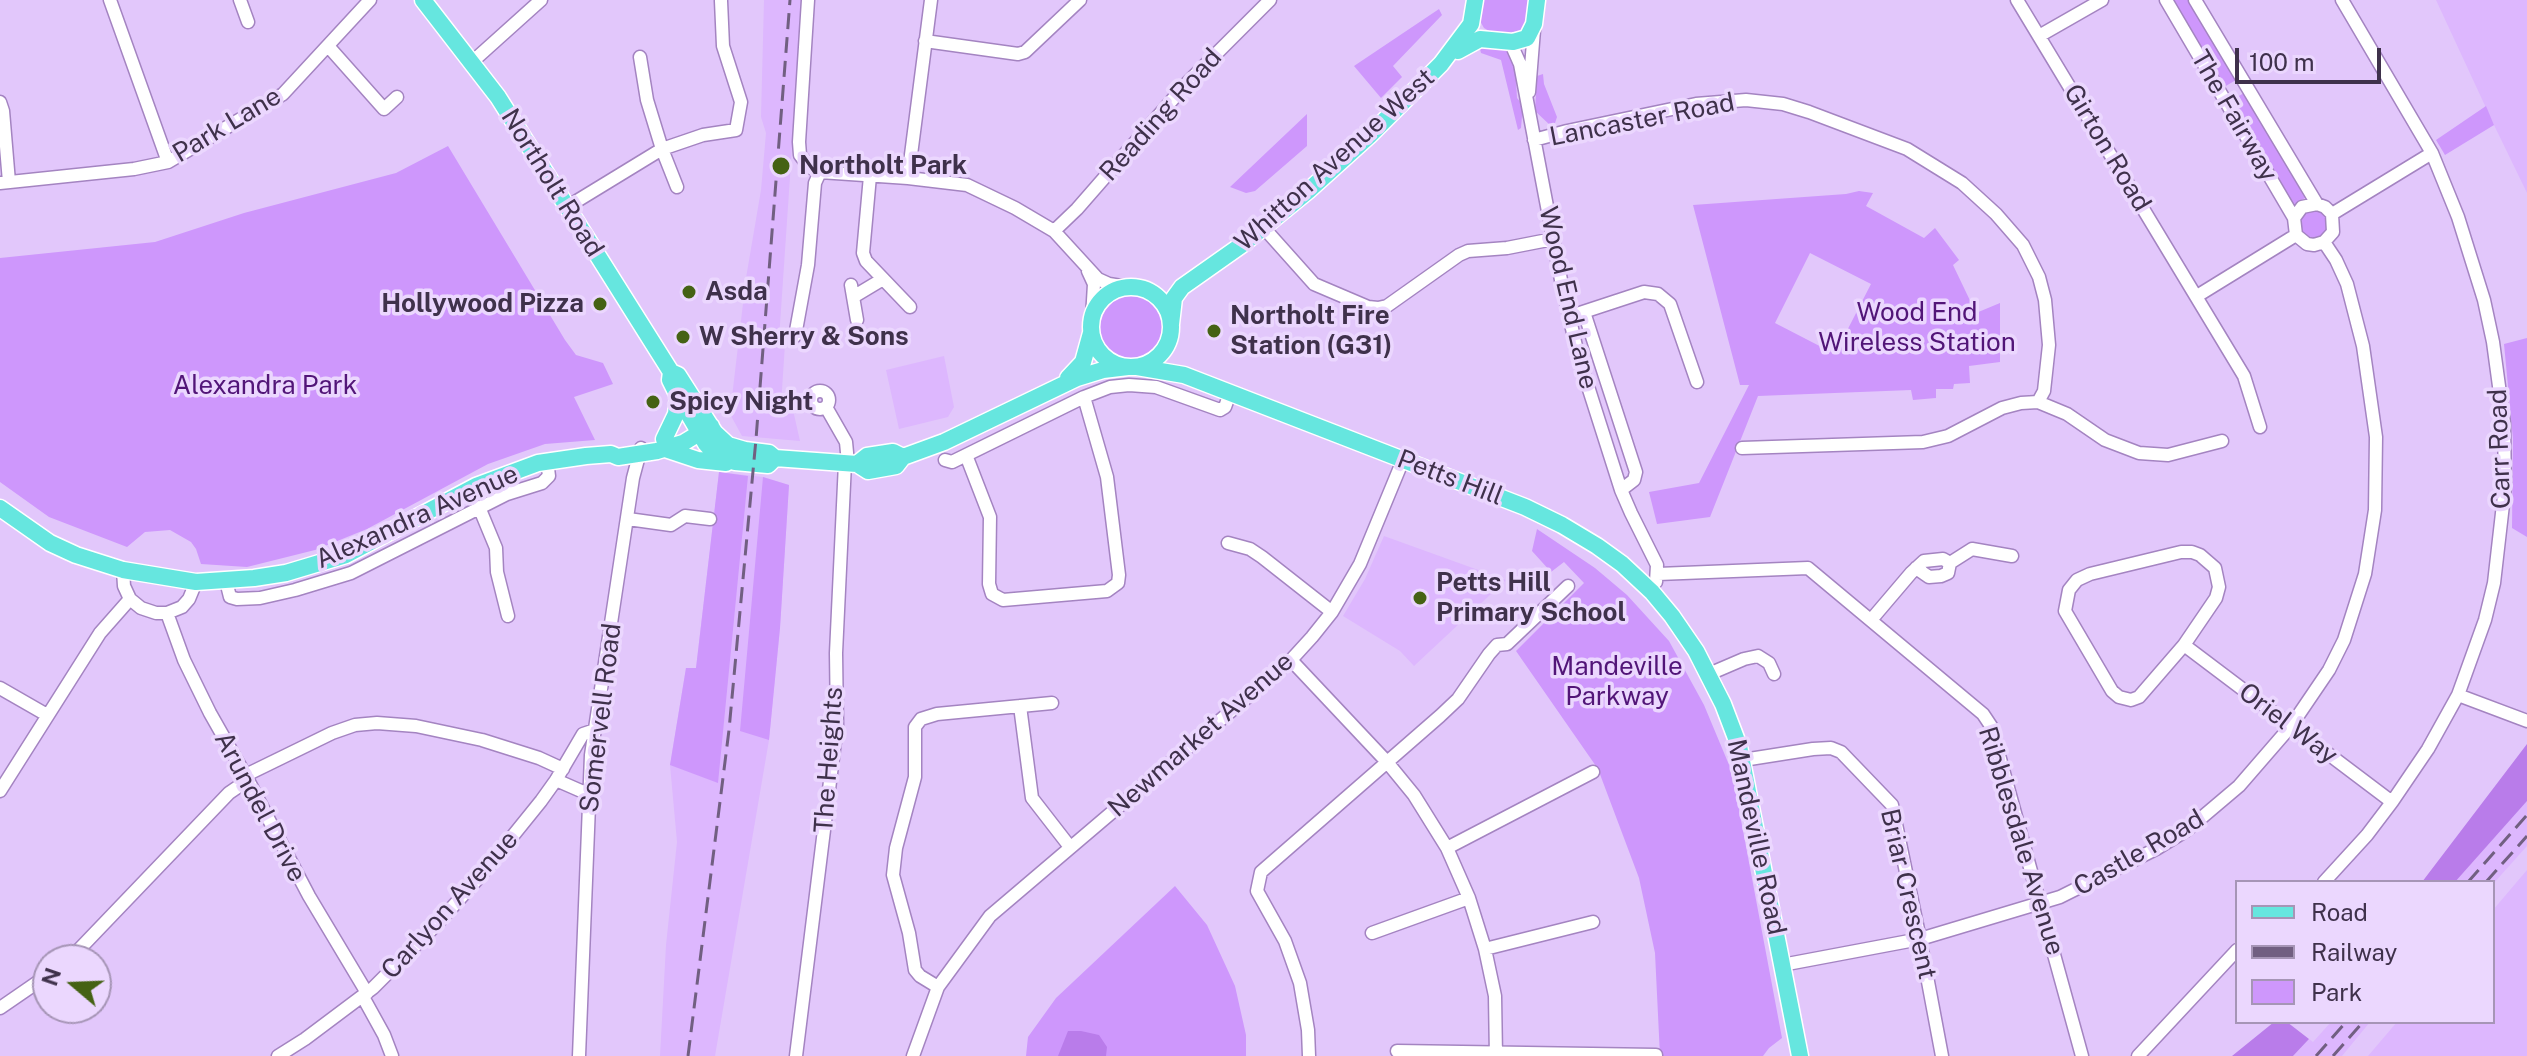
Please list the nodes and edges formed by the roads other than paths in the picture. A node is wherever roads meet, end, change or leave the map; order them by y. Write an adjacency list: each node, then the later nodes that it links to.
1 (110, 0): 35 (street)
2 (240, 0): 19 (street)
3 (370, 0): 25 (street, Park Lane)
4 (423, 0): 27 (main road, Northolt Road)
5 (541, 0): 27 (street)
6 (808, 0): 36 (street)
7 (931, 0): 23 (street)
8 (1080, 0): 23 (street)
9 (1270, 0): 46 (street, Reading Road)
10 (1475, 0): 18 (main road, Whitton Avenue West)
11 (1537, 0): 20 (main road, Wood End Lane)
12 (2017, 0): 21 (street, Girton Road)
13 (2102, 0): 21 (street)
14 (2166, 0): 44 (street, The Fairway)
15 (2195, 0): 41 (street, The Fairway)
16 (2342, 0): 34 (street, Carr Road)
17 (721, 1): 33 (street)
18 (1473, 19): 22 (main road); 28 (main road, Whitton Avenue West)
19 (248, 22)
20 (1534, 24): 24 (main road); 31 (street, Wood End Lane)
21 (2039, 36): 54 (street, Girton Road)
22 (1486, 39): 24 (main road); 28 (main road, Whitton Avenue West)
23 (925, 41): 38 (street)
24 (1504, 41): 31 (street, Wood End Lane)
25 (328, 46): 29 (street); 35 (street, Park Lane)
26 (640, 57): 33 (street)
27 (472, 62): 42 (main road, Northolt Road)
28 (1441, 64): 45 (main road, Whitton Avenue West)
29 (397, 97)
30 (0, 102): 39 (street)
31 (1528, 103): 32 (street, Wood End Lane)
32 (1534, 140): 48 (street, Wood End Lane); 70 (street, Lancaster Road)
33 (662, 149): 40 (street); 42 (street)
34 (2432, 153): 43 (street); 108 (street, Carr Road)
35 (168, 162): 39 (street, Park Lane)
36 (814, 170): 37 (street); 61 (street)
37 (870, 176): 38 (street); 51 (street)
38 (908, 178): 46 (street)
39 (4, 182)
40 (677, 187)
41 (2317, 204): 43 (street, The Fairway); 44 (street)
42 (567, 207): 63 (main road, Northolt Road)
43 (2332, 214): 49 (street)
44 (2294, 218): 47 (street, The Fairway)
45 (1264, 228): 48 (street); 52 (main road, Whitton Avenue West)
46 (1054, 231): 50 (street)
47 (2296, 235): 49 (street); 54 (street)
48 (1553, 239): 57 (street, Wood End Lane)
49 (2324, 242): 113 (street, Castle Road)
50 (1087, 268): 53 (street); 59 (street)
51 (883, 279): 55 (street); 58 (street)
52 (1188, 283): 53 (main road, Whitton Avenue West); 60 (main road)
53 (1131, 287): 59 (main road); 60 (main road)
54 (2197, 296): 73 (street, Girton Road)
55 (910, 307)
56 (1584, 312): 57 (street); 65 (street); 85 (street, Wood End Lane)
57 (1570, 316): 85 (street, Wood End Lane)
58 (857, 320)
59 (1092, 324): 62 (main road); 66 (main road, Petts Hill)
60 (1171, 330): 62 (main road); 64 (main road)
61 (795, 336)
62 (1133, 367): 64 (main road, Petts Hill); 66 (main road, Petts Hill)
63 (671, 372): 68 (main road, Northolt Road); 72 (main road, Northolt Road)
64 (1184, 375): 67 (main road, Petts Hill)
65 (1697, 382)
66 (1053, 388): 84 (main road, Petts Hill)
67 (1230, 393): 69 (street); 81 (main road, Petts Hill)
68 (678, 396): 72 (main road, Northolt Road); 75 (main road)
69 (1084, 397): 78 (street); 78 (street)
70 (2038, 402): 74 (street); 76 (street)
71 (826, 407): 84 (street, The Heights)
72 (702, 425): 75 (main road, Alexandra Avenue); 79 (main road, Northolt Road); 83 (main road, Northolt Road)
73 (2260, 427)
74 (2222, 441)
75 (664, 444): 77 (main road, Alexandra Avenue); 83 (main road)
76 (1742, 448)
77 (629, 453): 82 (main road, Alexandra Avenue); 88 (street, Somervell Road)
78 (966, 455): 80 (street)
79 (775, 458): 83 (main road); 84 (main road, Petts Hill)
80 (945, 460)
81 (1403, 460): 97 (main road, Petts Hill); 99 (street, Newmarket Avenue)
82 (547, 461): 86 (street); 94 (main road, Alexandra Avenue)
83 (735, 462)
84 (850, 463): 145 (street, The Heights)
85 (1621, 490): 93 (street, Wood End Lane)
86 (479, 507): 94 (street); 101 (street)
87 (0, 508): 92 (main road, Alexandra Avenue)
88 (628, 519): 89 (street); 114 (street, Somervell Road)
89 (710, 519)
90 (1228, 543): 99 (street)
91 (2012, 556): 102 (street)
92 (123, 570): 95 (main road, Alexandra Avenue); 98 (street)
93 (1658, 574): 97 (street); 102 (street, Ribblesdale Avenue)
94 (226, 581): 95 (main road, Alexandra Avenue)
95 (196, 582): 100 (street)
96 (1568, 586): 116 (street)
97 (1652, 592): 105 (main road, Mandeville Road)
98 (130, 599): 100 (street); 111 (street)
99 (1332, 612): 104 (street, Newmarket Avenue)
100 (167, 613): 119 (street, Arundel Drive)
101 (508, 616)
102 (1871, 620): 127 (street, Ribblesdale Avenue)
103 (2184, 645): 103 (street); 113 (street, Oriel Way)
104 (1291, 660): 116 (street); 123 (street, Newmarket Avenue)
105 (1709, 674): 106 (street); 115 (main road, Mandeville Road)
106 (1774, 674)
107 (0, 688): 111 (street)
108 (2458, 695): 112 (street); 122 (street, Carr Road)
109 (1052, 703): 110 (street)
110 (1020, 706): 123 (street); 136 (street)
111 (47, 715): 120 (street)
112 (2527, 721)
113 (2291, 726): 122 (street, Oriel Way); 127 (street, Castle Road)
114 (595, 730): 118 (street, Carlyon Avenue); 121 (street, Somervell Road)
115 (1743, 760): 130 (street, Briar Crescent); 134 (main road, Mandeville Road)
116 (1387, 762): 124 (street); 147 (street)
117 (1593, 772): 124 (street)
118 (560, 775): 119 (street); 121 (street); 137 (street, Carlyon Avenue)
119 (247, 778): 131 (street); 137 (street, Arundel Drive)
120 (0, 791)
121 (588, 794): 144 (street, Somervell Road)
122 (2392, 802): 125 (street, Carr Road)
123 (1070, 847): 136 (street, Newmarket Avenue)
124 (1447, 848): 126 (street)
125 (2326, 880)
126 (1469, 898): 129 (street); 132 (street)
127 (2040, 903): 130 (street, Castle Road); 150 (street, Ribblesdale Avenue)
128 (1593, 922): 132 (street)
129 (1372, 933)
130 (1920, 939): 134 (street, Castle Road); 149 (street, Briar Crescent)
131 (84, 944)
132 (1485, 949): 140 (street)
133 (2235, 952): 151 (street)
134 (1782, 965): 148 (main road, Mandeville Road)
135 (32, 986): 138 (street)
136 (938, 987): 146 (street, Newmarket Avenue)
137 (365, 995): 142 (street, Carlyon Avenue); 143 (street, Arundel Drive)
138 (0, 1008)
139 (1397, 1051): 140 (street)
140 (1496, 1054): 141 (street)
141 (1656, 1055)
142 (278, 1056)
143 (392, 1056)
144 (579, 1056)
145 (796, 1056)
146 (913, 1056)
147 (1309, 1056)
148 (1800, 1056)
149 (1942, 1056)
150 (2082, 1056)
151 (2138, 1056)

